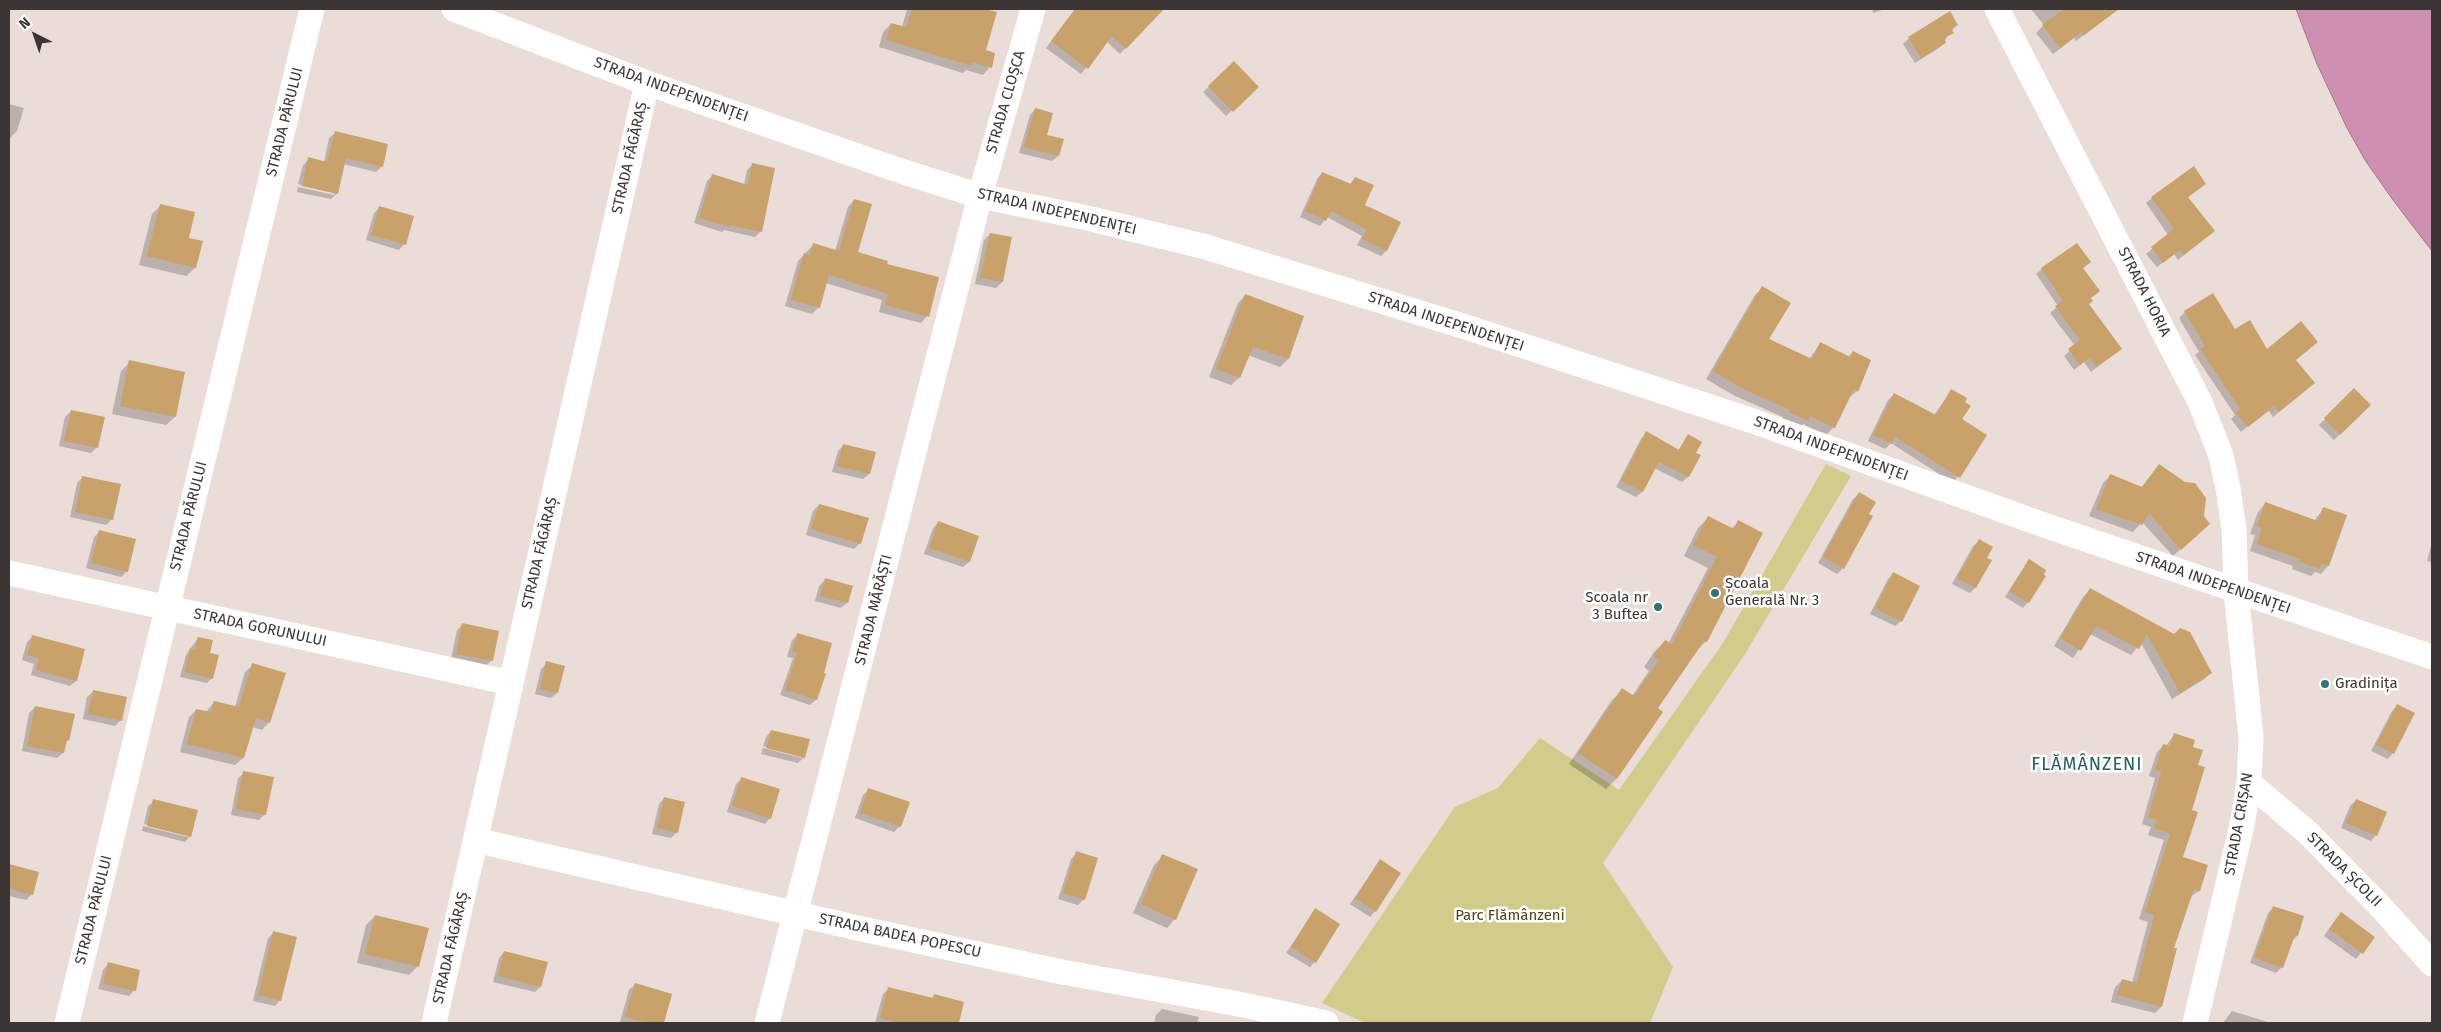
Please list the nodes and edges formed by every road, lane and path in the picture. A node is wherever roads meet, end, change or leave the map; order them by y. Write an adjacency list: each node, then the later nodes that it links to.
1 (312, 9): 9 (street, STRADA PĂRULUI)
2 (454, 9): 5 (street, STRADA INDEPENDENȚEI)
3 (1033, 9): 6 (street, STRADA CLOȘCA)
4 (1997, 9): 8 (street, STRADA HORIA)
5 (647, 83): 6 (street, STRADA INDEPENDENȚEI); 11 (street, STRADA FĂGĂRAȘ)
6 (980, 196): 8 (street, STRADA INDEPENDENȚEI); 14 (street, STRADA MĂRĂȘTI)
7 (9, 573): 9 (street, STRADA GORUNULUI)
8 (2236, 592): 10 (street, STRADA INDEPENDENȚEI); 12 (street, STRADA CRIȘAN)
9 (167, 607): 11 (street, STRADA GORUNULUI); 16 (street, STRADA PĂRULUI)
10 (2432, 657)
11 (511, 683): 13 (street, STRADA FĂGĂRAȘ)
12 (2249, 783): 15 (street, STRADA ȘCOLII); 20 (street, STRADA CRIȘAN)
13 (475, 840): 14 (street, STRADA BADEA POPESCU); 17 (street, STRADA FĂGĂRAȘ)
14 (796, 913): 18 (street, STRADA MĂRĂȘTI); 19 (street, STRADA BADEA POPESCU)
15 (2432, 964)
16 (67, 1023)
17 (434, 1023)
18 (768, 1023)
19 (1326, 1023)
20 (2195, 1023)

